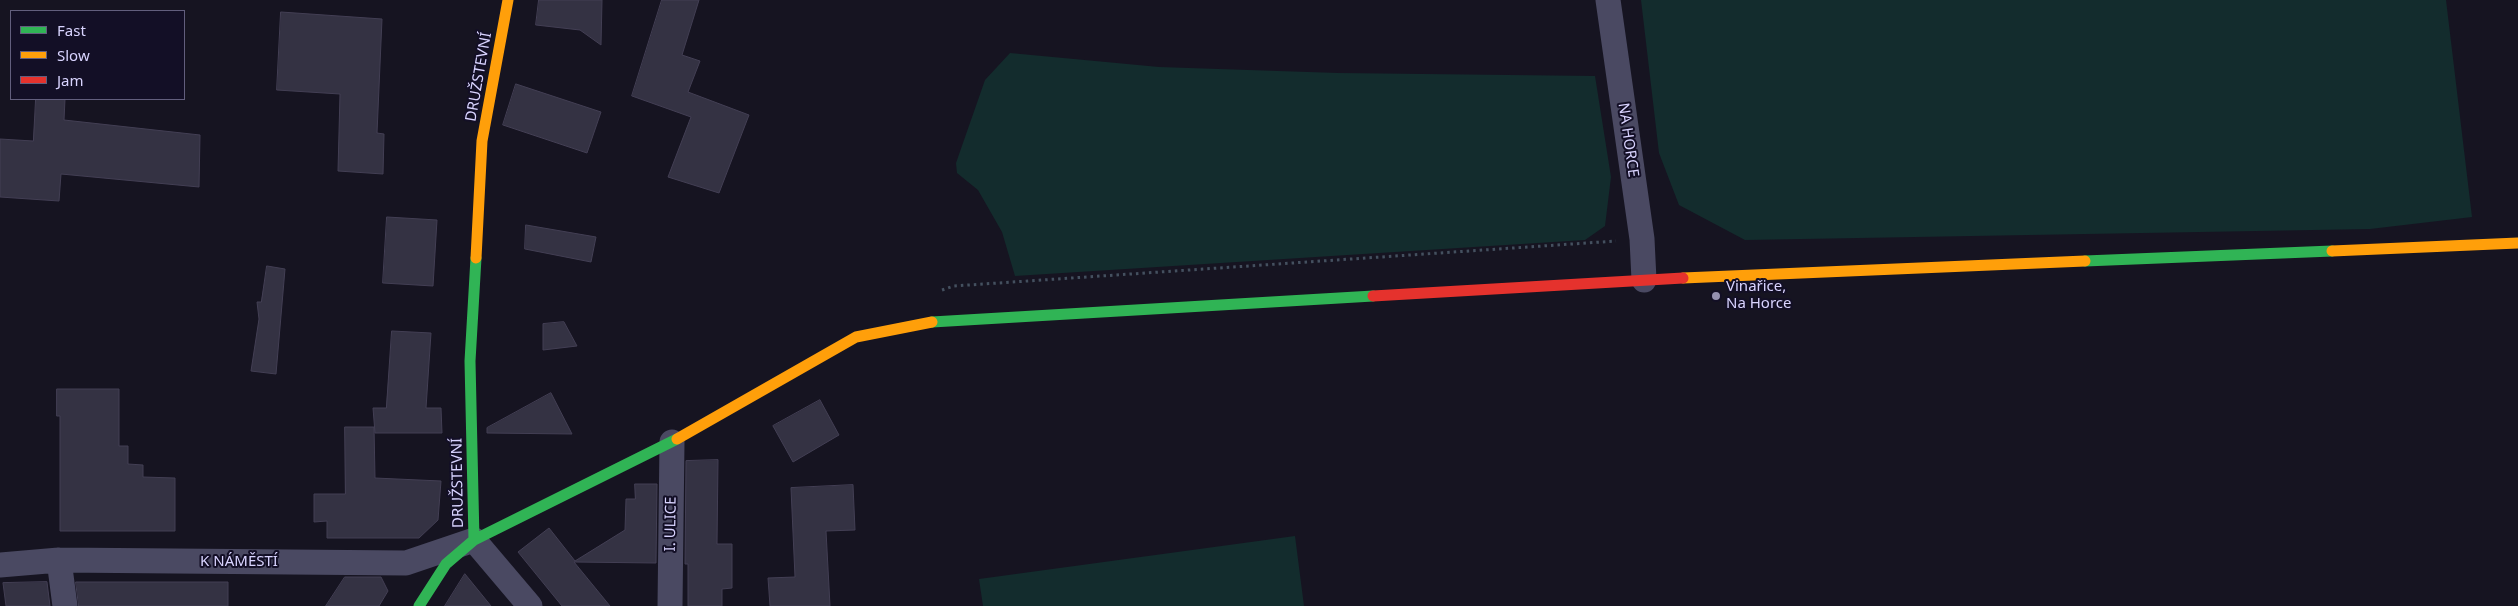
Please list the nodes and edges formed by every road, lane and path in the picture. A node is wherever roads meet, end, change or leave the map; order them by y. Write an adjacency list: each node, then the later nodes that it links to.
1 (508, 0): 8 (main road, DRUŽSTEVNÍ)
2 (1608, 0): 3 (street, NA HORCE)
3 (1642, 239): 5 (street, NA HORCE); 6 (path)
4 (2518, 244): 5 (main road, DRUŽSTEVNÍ)
5 (1644, 280): 6 (main road, DRUŽSTEVNÍ)
6 (940, 321): 7 (main road, DRUŽSTEVNÍ)
7 (672, 442): 8 (main road, DRUŽSTEVNÍ); 14 (street, I. ULICE)
8 (474, 540): 9 (street, K NÁMĚSTÍ); 12 (main road); 13 (street)
9 (59, 560): 10 (street, K NÁMĚSTÍ); 11 (street)
10 (0, 565)
11 (64, 606)
12 (419, 606)
13 (530, 606)
14 (670, 606)

